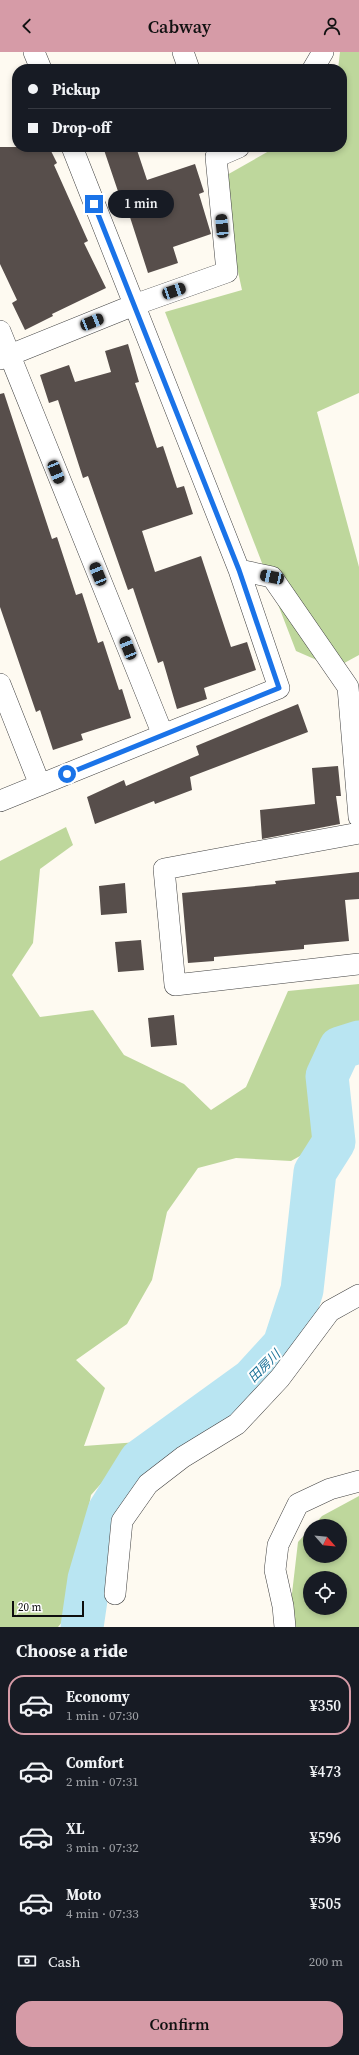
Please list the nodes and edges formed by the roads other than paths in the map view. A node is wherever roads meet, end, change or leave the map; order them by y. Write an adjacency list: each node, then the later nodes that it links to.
1 (34, 52): 4 (street)
2 (183, 52): 5 (street)
3 (323, 52): 6 (street)
4 (39, 64)
5 (187, 64)
6 (316, 64)
7 (74, 152): 9 (street)
8 (214, 152): 9 (street)
9 (134, 305): 11 (street); 12 (street)
10 (0, 331): 11 (street)
11 (4, 357): 14 (street)
12 (239, 570): 14 (street); 17 (street)
13 (0, 684): 15 (street)
14 (163, 735): 15 (street)
15 (40, 785): 16 (street)
16 (0, 801)
17 (359, 817)
18 (359, 833): 19 (street)
19 (359, 964)
20 (359, 1295): 22 (street)
21 (359, 1482): 23 (street)
22 (115, 1594)
23 (285, 1627)

